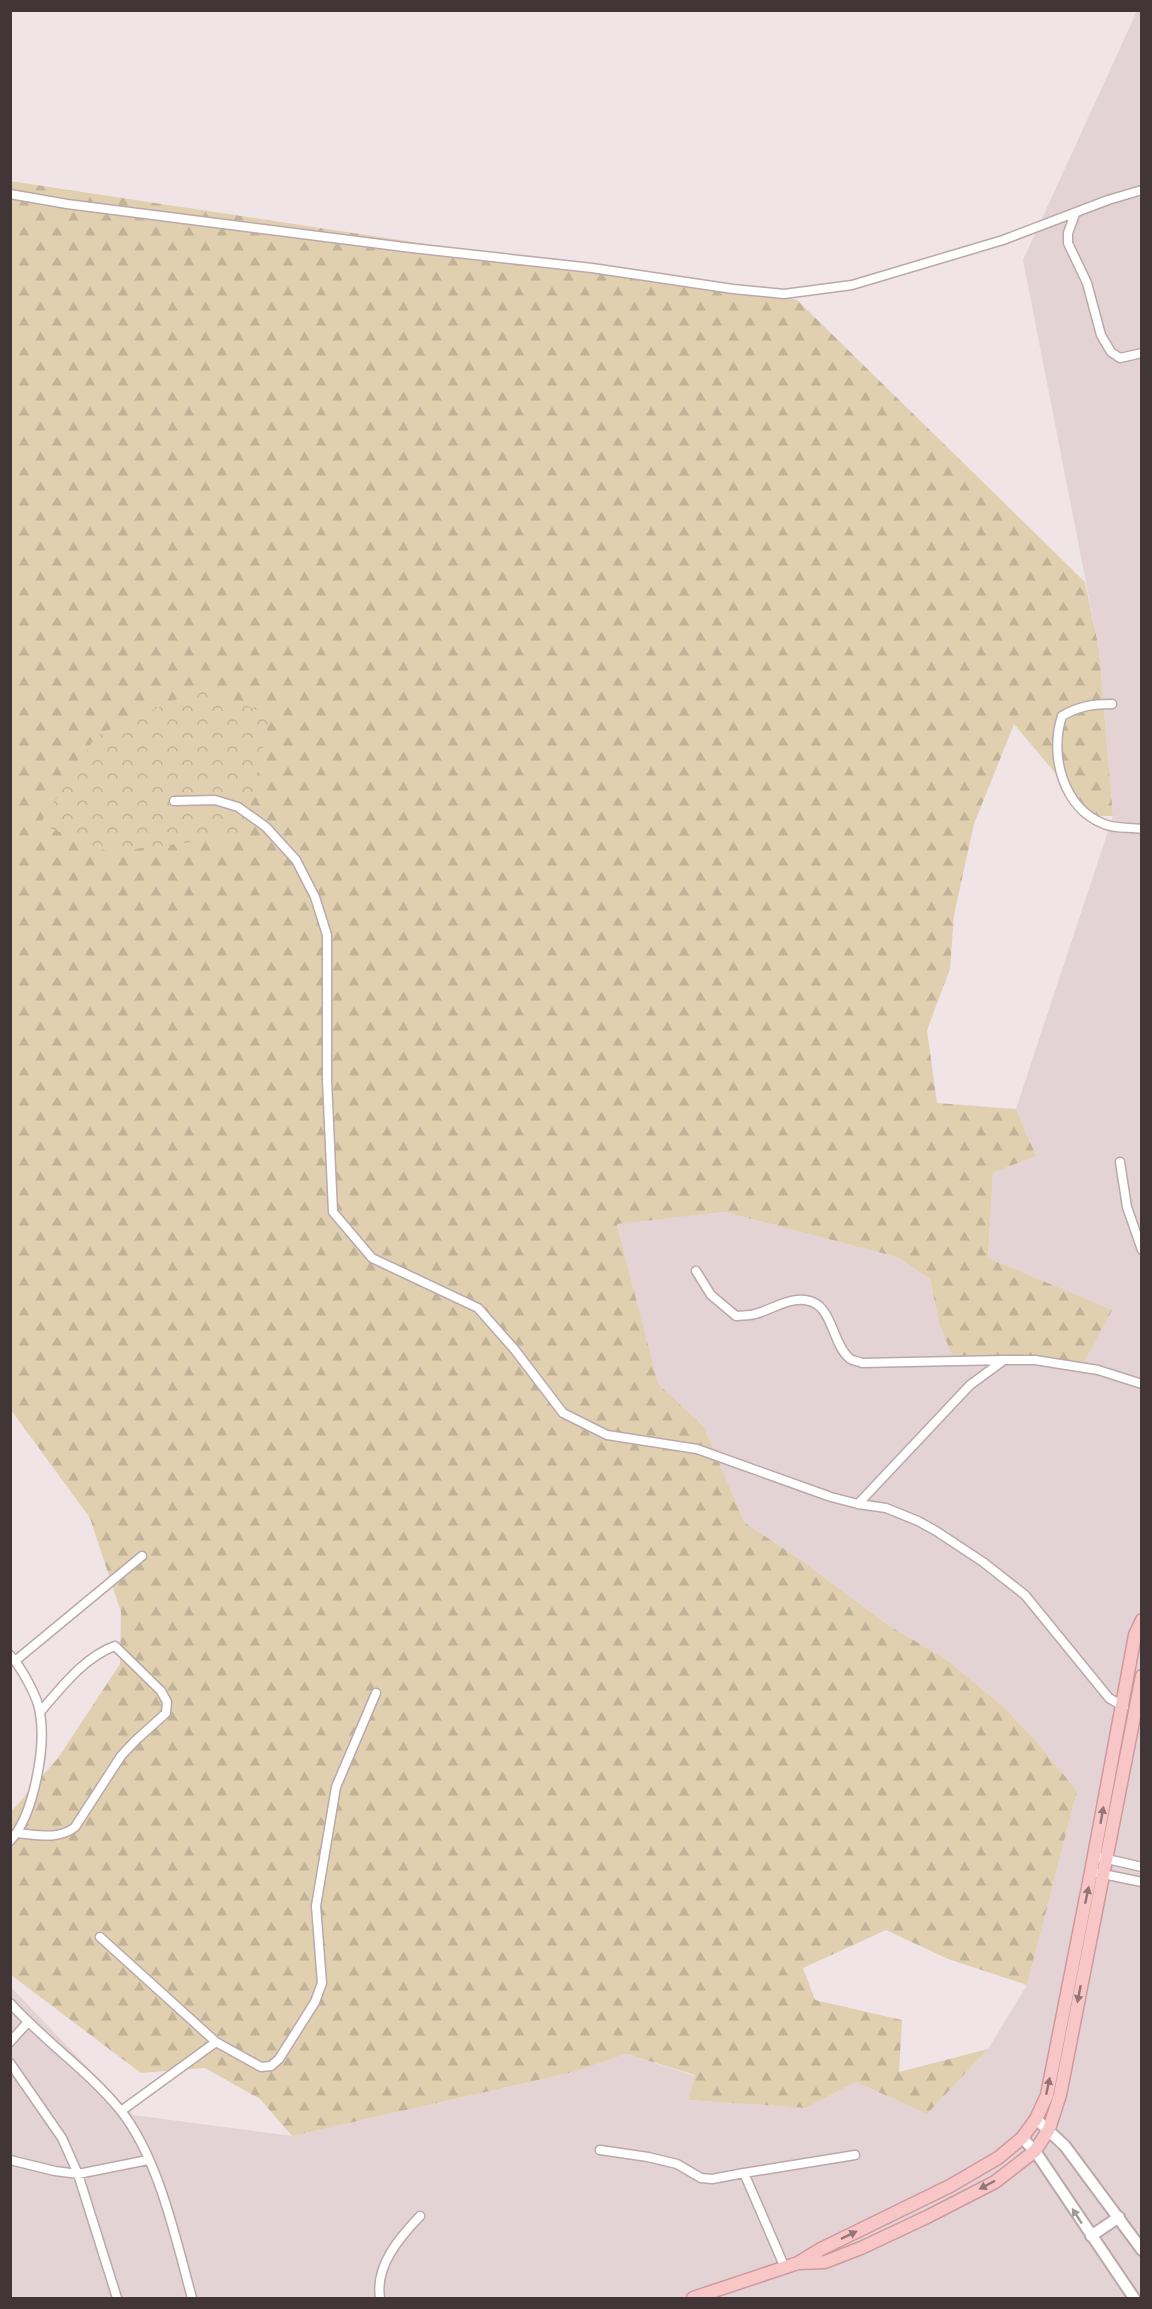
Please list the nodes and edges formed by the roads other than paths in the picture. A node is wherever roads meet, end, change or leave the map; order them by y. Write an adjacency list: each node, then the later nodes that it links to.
1 (1142, 190): 3 (street)
2 (10, 194): 3 (street)
3 (1075, 214): 4 (street)
4 (1142, 353)
5 (1112, 704): 7 (street)
6 (174, 801): 13 (street)
7 (1142, 829)
8 (1120, 1162): 9 (street)
9 (1142, 1250)
10 (696, 1270): 11 (street)
11 (1004, 1360): 12 (street); 13 (street)
12 (1142, 1384)
13 (858, 1504): 19 (street)
14 (142, 1556): 16 (street)
15 (1141, 1621): 19 (main road)
16 (13, 1658): 21 (street)
17 (1142, 1676): 20 (main road)
18 (376, 1693): 37 (street)
19 (1122, 1706): 20 (street); 22 (main road)
20 (1135, 1709): 23 (main road)
21 (40, 1712): 24 (street); 24 (street)
22 (1110, 1766): 23 (main road); 26 (main road, one-way to 22)
23 (1124, 1770): 27 (main road)
24 (17, 1833): 25 (street)
25 (10, 1841)
26 (1094, 1856): 27 (street); 29 (main road)
27 (1107, 1859): 28 (street); 30 (main road)
28 (1142, 1867)
29 (1091, 1872): 30 (street); 33 (main road, one-way to 29)
30 (1104, 1875): 31 (street); 33 (main road)
31 (1142, 1882)
32 (100, 1937): 37 (street)
33 (1079, 1962): 38 (main road)
34 (10, 2003): 35 (street)
35 (28, 2022): 36 (street); 40 (street)
36 (10, 2042)
37 (216, 2042): 40 (street)
38 (1061, 2055): 41 (main road, one-way to 38); 42 (main road)
39 (10, 2063): 50 (street)
40 (122, 2111): 48 (street)
41 (1036, 2119): 42 (street); 43 (main road)
42 (1049, 2129): 45 (main road); 55 (street)
43 (1022, 2138): 45 (street); 51 (main road)
44 (600, 2150): 49 (street)
45 (1035, 2151): 52 (main road, one-way to 52); 57 (street, one-way to 45)
46 (855, 2155): 49 (street)
47 (10, 2160): 50 (street)
48 (148, 2160): 50 (street); 62 (street)
49 (744, 2173): 60 (street)
50 (78, 2174): 61 (street)
51 (950, 2186): 52 (main road); 53 (main road)
52 (957, 2200): 56 (main road)
53 (892, 2214): 56 (main road); 59 (main road, one-way to 53)
54 (420, 2216): 63 (street)
55 (1119, 2217): 57 (street); 58 (street)
56 (900, 2230): 59 (main road)
57 (1091, 2236): 65 (street)
58 (1142, 2250)
59 (798, 2263): 60 (main road)
60 (785, 2268): 64 (main road)
61 (117, 2298)
62 (189, 2298)
63 (380, 2298)
64 (693, 2298)
65 (1134, 2298)

